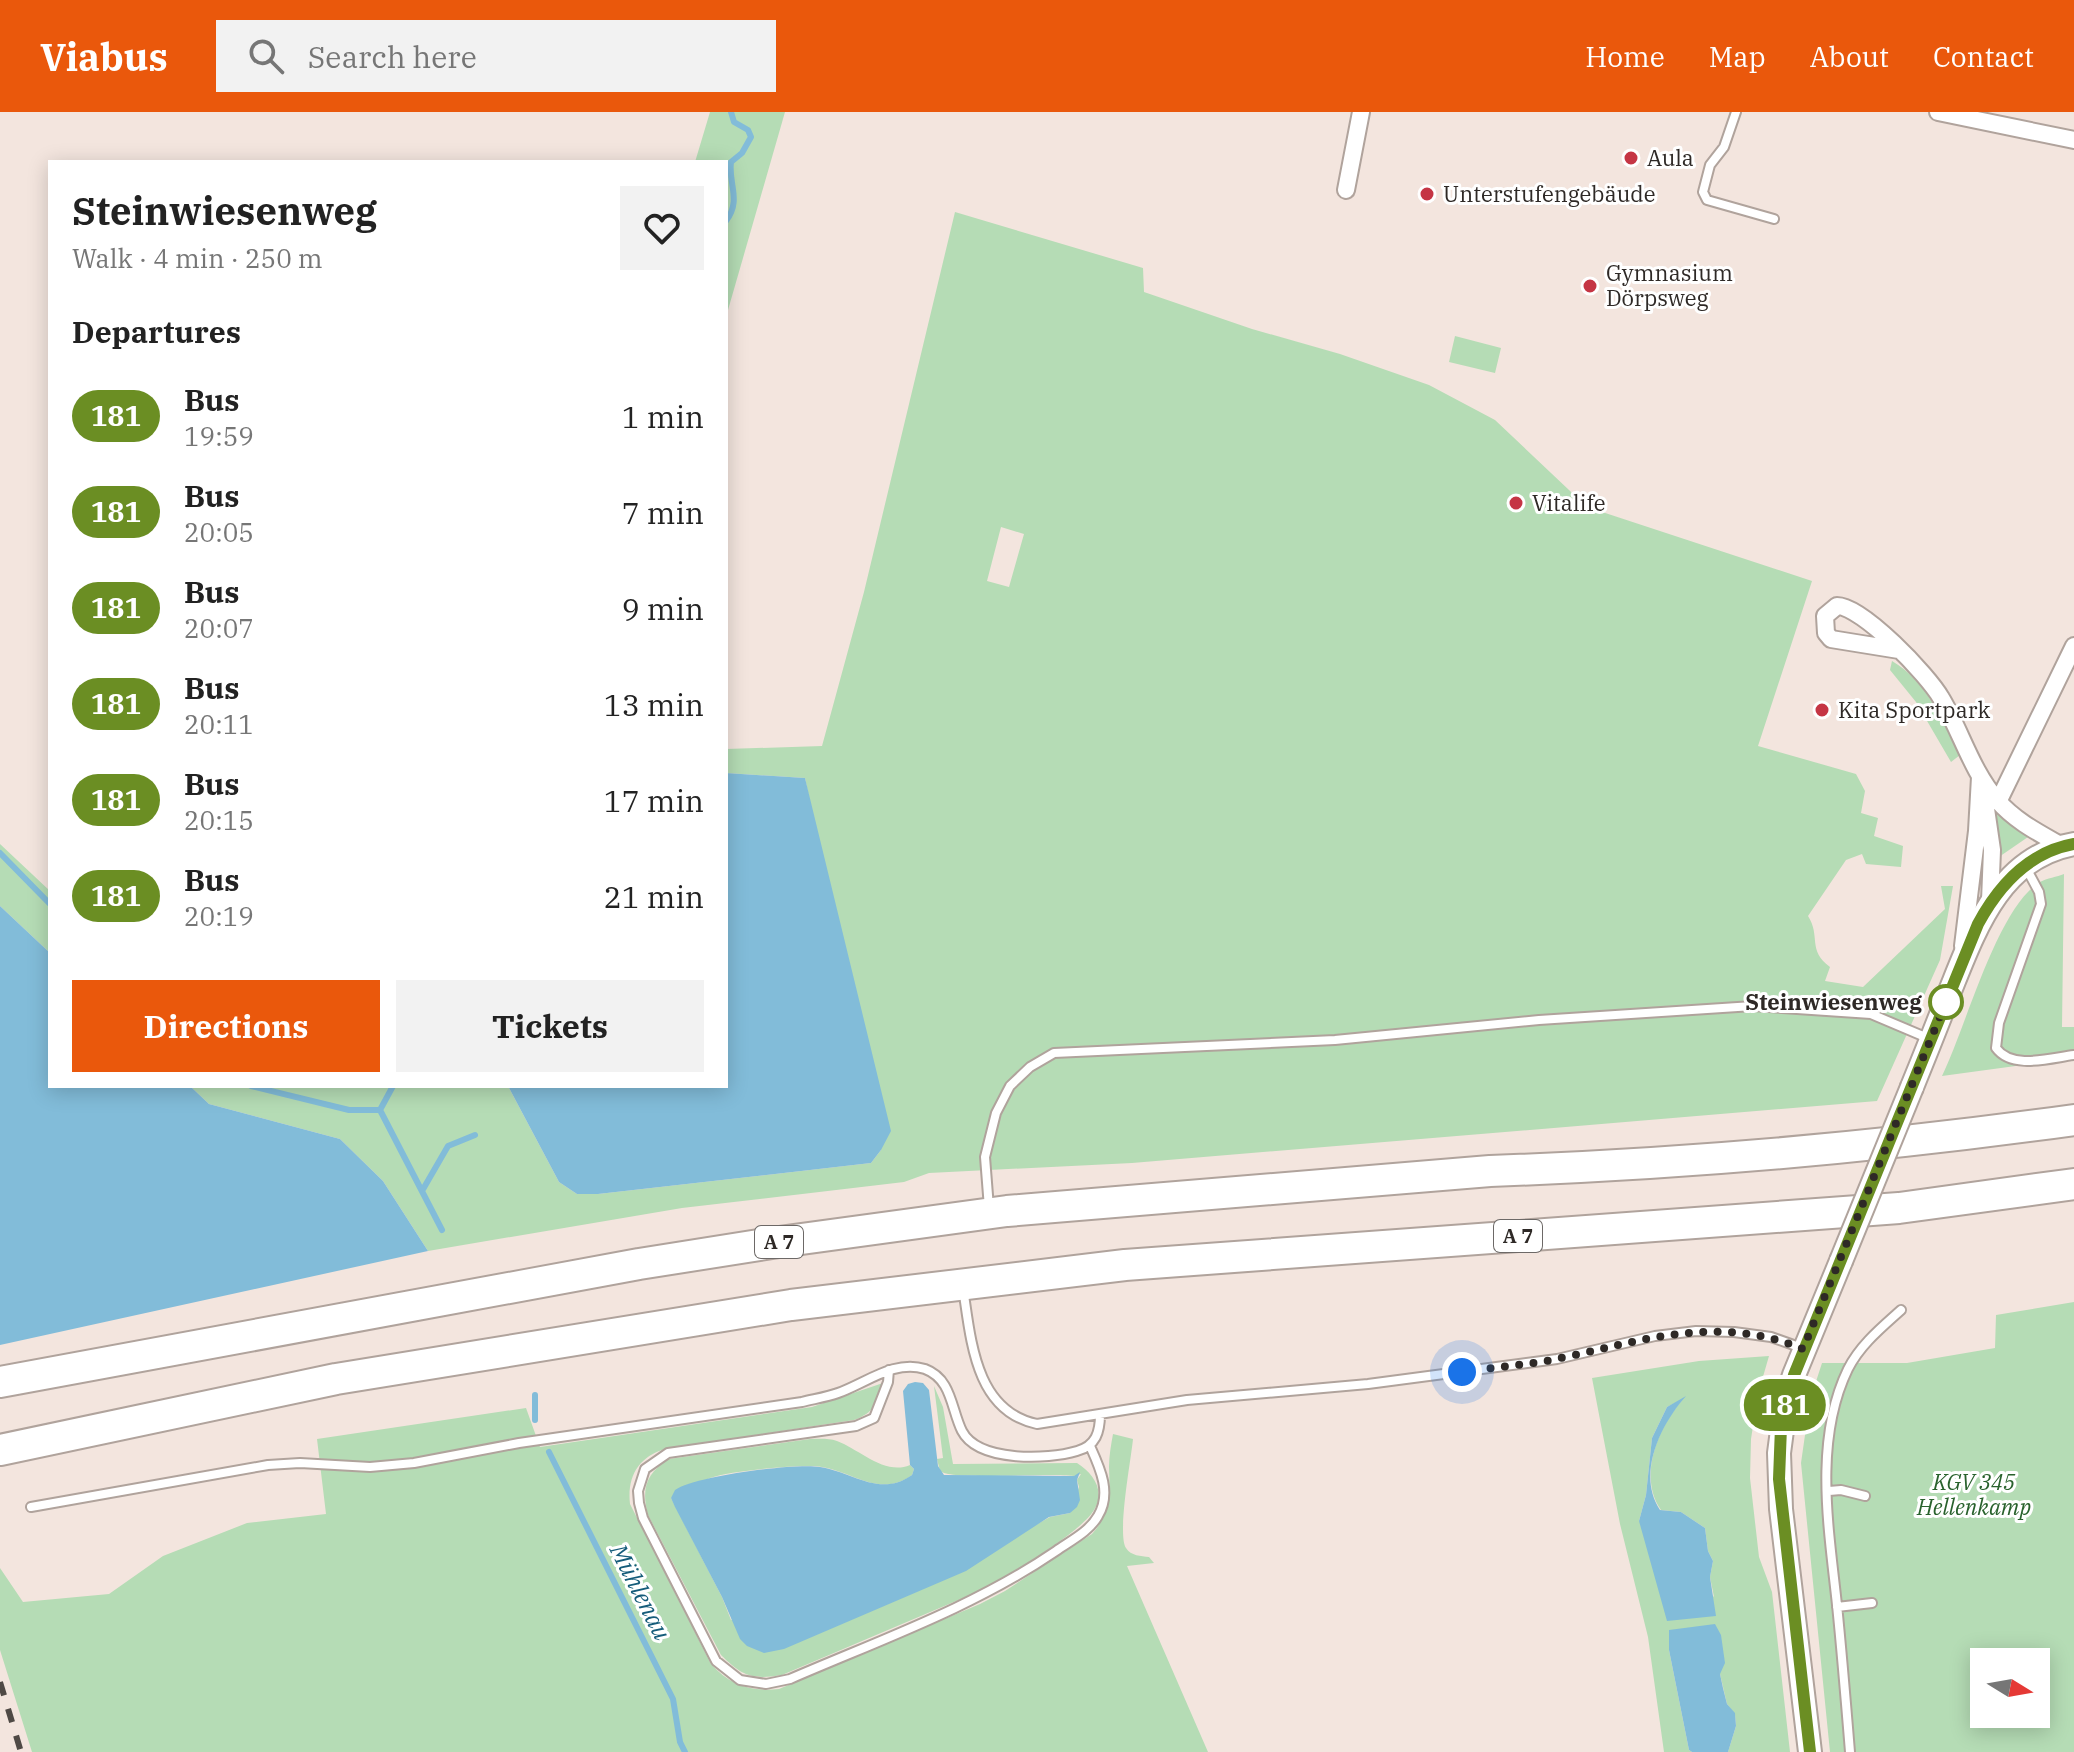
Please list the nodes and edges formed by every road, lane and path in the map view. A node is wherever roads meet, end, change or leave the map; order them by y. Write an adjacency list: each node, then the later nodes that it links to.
1 (1361, 112): 5 (street)
2 (1736, 112): 6 (lane)
3 (1938, 112): 4 (street)
4 (2074, 140)
5 (1346, 190)
6 (1774, 219)
7 (2074, 646): 10 (street)
8 (1899, 650): 9 (street)
9 (1980, 777): 10 (street); 13 (street); 14 (street)
10 (1998, 802): 11 (street)
11 (2068, 845): 12 (street)
12 (2025, 865): 13 (street); 16 (lane)
13 (1990, 901): 14 (street)
14 (1960, 965): 15 (street)
15 (1931, 1039): 19 (lane); 22 (street, bridge)
16 (2074, 1055)
17 (2074, 1120): 19 (highway, A 7)
18 (2074, 1184): 20 (highway, A 7)
19 (989, 1214): 24 (highway, A 7)
20 (962, 1283): 25 (lane); 27 (highway, A 7)
21 (1901, 1310): 28 (lane)
22 (1803, 1349): 25 (lane); 33 (street)
23 (889, 1370): 26 (lane); 26 (lane); 30 (lane)
24 (0, 1382)
25 (1100, 1414): 26 (lane)
26 (1090, 1446)
27 (0, 1450)
28 (1829, 1491): 29 (lane); 32 (lane)
29 (1865, 1496)
30 (31, 1507)
31 (1872, 1603): 32 (lane)
32 (1837, 1607): 34 (lane)
33 (1810, 1752)
34 (1850, 1752)

